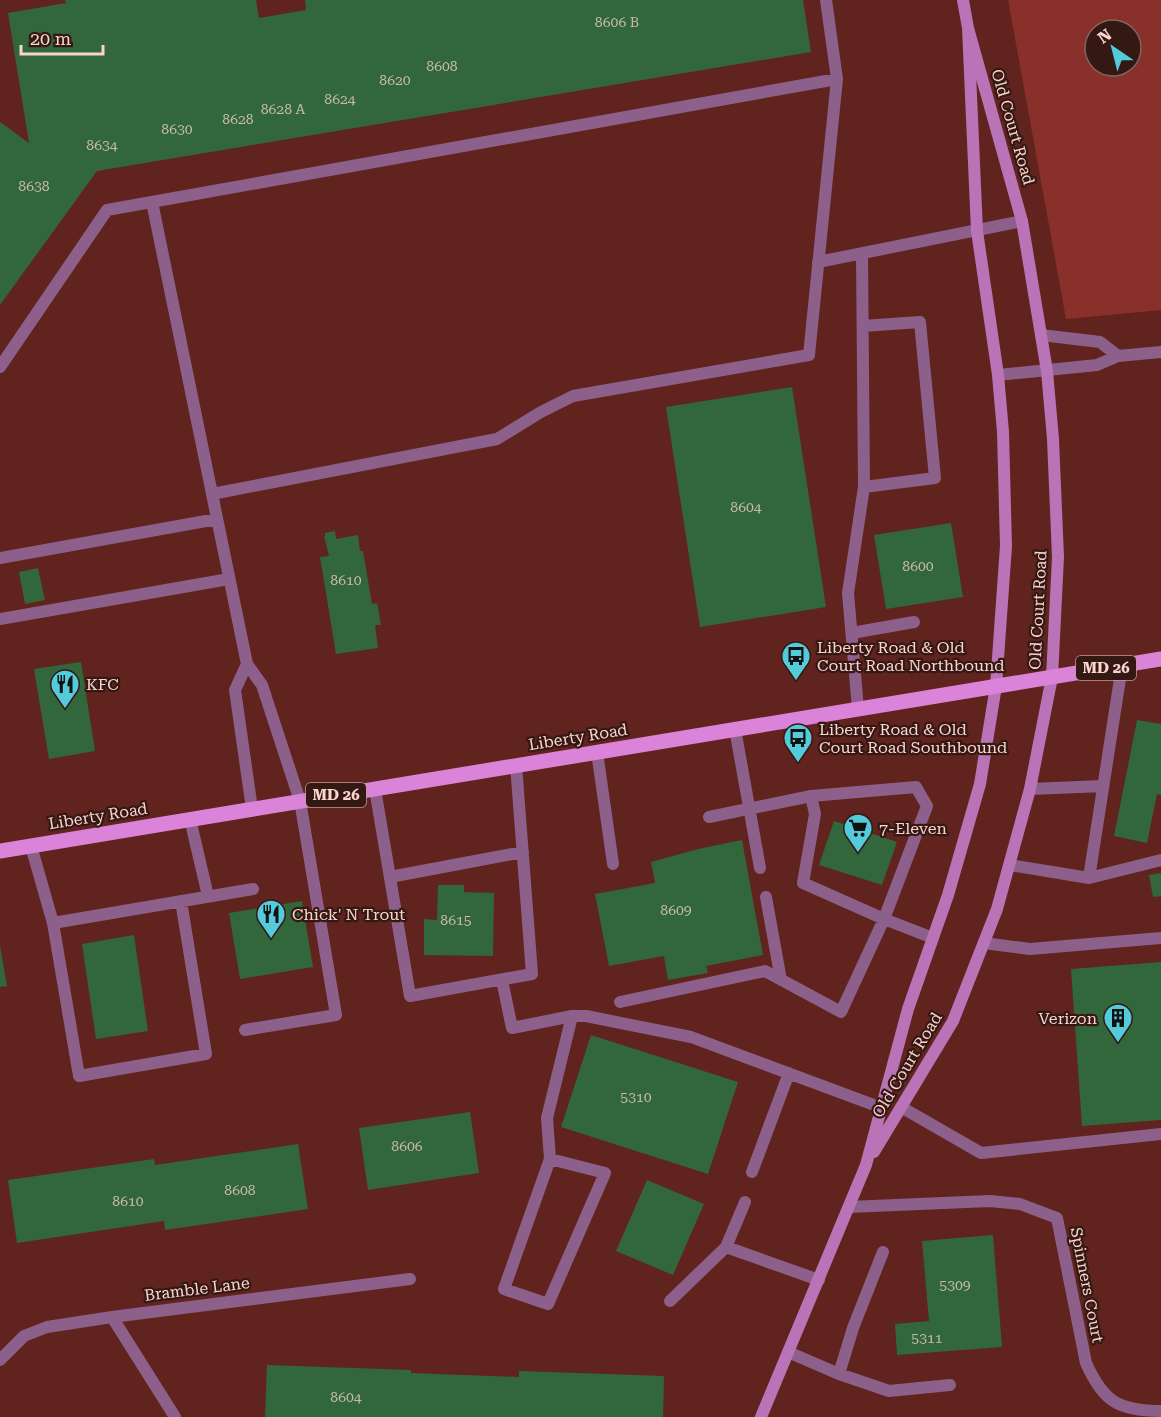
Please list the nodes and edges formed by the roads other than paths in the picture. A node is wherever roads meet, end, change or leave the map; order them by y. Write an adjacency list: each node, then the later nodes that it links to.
1 (826, 0): 4 (street)
2 (963, 0): 3 (main road, Old Court Road)
3 (968, 28): 6 (main road, Old Court Road); 7 (main road, Old Court Road)
4 (837, 79): 5 (street); 9 (street)
5 (152, 202): 14 (street); 18 (street)
6 (1023, 221): 7 (street); 11 (main road, Old Court Road)
7 (978, 231): 8 (street); 16 (main road, Old Court Road)
8 (862, 254): 9 (street); 10 (street)
9 (818, 262): 18 (street)
10 (863, 326): 17 (street); 17 (street)
11 (1041, 335): 13 (street); 15 (main road, Old Court Road)
12 (1161, 352): 13 (street)
13 (1118, 356): 15 (street)
14 (0, 367)
15 (1047, 371): 16 (street); 28 (main road, Old Court Road)
16 (998, 375): 29 (main road, Old Court Road)
17 (864, 487): 24 (street)
18 (212, 494): 19 (street)
19 (217, 519): 20 (street); 21 (street)
20 (0, 558)
21 (229, 579): 22 (street); 26 (street)
22 (0, 619)
23 (914, 622): 24 (street)
24 (852, 633): 30 (street)
25 (1161, 659): 27 (main road, Liberty Road / MD 26)
26 (247, 664): 38 (street); 40 (street)
27 (1122, 666): 28 (main road, Liberty Road / MD 26); 34 (street)
28 (1052, 677): 29 (main road, Liberty Road / MD 26); 36 (main road, Old Court Road)
29 (996, 686): 30 (main road, Liberty Road / MD 26); 58 (main road, Old Court Road)
30 (858, 709): 31 (main road, Liberty Road / MD 26)
31 (735, 729): 32 (main road, Liberty Road / MD 26); 39 (street)
32 (597, 752): 33 (main road, Liberty Road / MD 26); 47 (street)
33 (516, 765): 35 (main road, Liberty Road / MD 26); 45 (street)
34 (1103, 786): 36 (street); 51 (street)
35 (375, 789): 38 (main road, Liberty Road / MD 26); 50 (street)
36 (1030, 789): 48 (main road, Old Court Road)
37 (811, 796): 39 (street); 56 (street); 56 (street)
38 (300, 801): 40 (main road, Liberty Road / MD 26); 65 (street)
39 (750, 807): 41 (street); 49 (street)
40 (252, 809): 42 (main road, Liberty Road / MD 26)
41 (709, 817)
42 (190, 819): 43 (main road, Liberty Road / MD 26); 53 (street)
43 (31, 846): 44 (main road, Liberty Road / MD 26); 57 (street)
44 (0, 850)
45 (523, 852): 50 (street); 61 (street)
46 (1161, 860): 51 (street)
47 (613, 864)
48 (1010, 866): 51 (street); 60 (main road, Old Court Road)
49 (760, 868)
50 (390, 877): 61 (street)
51 (1089, 878)
52 (253, 889): 53 (street)
53 (208, 896): 55 (street)
54 (766, 897): 62 (street)
55 (181, 901): 57 (street); 57 (street)
56 (884, 919): 58 (street); 62 (street)
57 (53, 923)
58 (933, 938): 68 (main road, Old Court Road)
59 (1161, 938): 60 (street)
60 (984, 943): 67 (main road, Old Court Road)
61 (501, 980): 64 (street)
62 (780, 980): 63 (street)
63 (620, 1002)
64 (572, 1016): 66 (street); 70 (street)
65 (245, 1030)
66 (789, 1073): 68 (street); 72 (street)
67 (901, 1107): 69 (street); 71 (main road, Old Court Road)
68 (882, 1108): 71 (main road, Old Court Road)
69 (1161, 1134)
70 (550, 1159): 70 (street)
71 (866, 1165): 74 (main road, Old Court Road)
72 (752, 1172)
73 (745, 1202): 75 (street)
74 (849, 1207): 78 (main road, Old Court Road); 85 (street, Spinners Court)
75 (726, 1247): 78 (street); 79 (street)
76 (883, 1252): 83 (street)
77 (410, 1280): 80 (street, Bramble Lane)
78 (819, 1280): 81 (main road, Old Court Road)
79 (670, 1301)
80 (112, 1317): 82 (street, Bramble Lane); 86 (street)
81 (788, 1352): 83 (street); 87 (main road, Old Court Road)
82 (0, 1360)
83 (839, 1374): 84 (street)
84 (950, 1385)
85 (1161, 1411)
86 (175, 1417)
87 (761, 1417)

